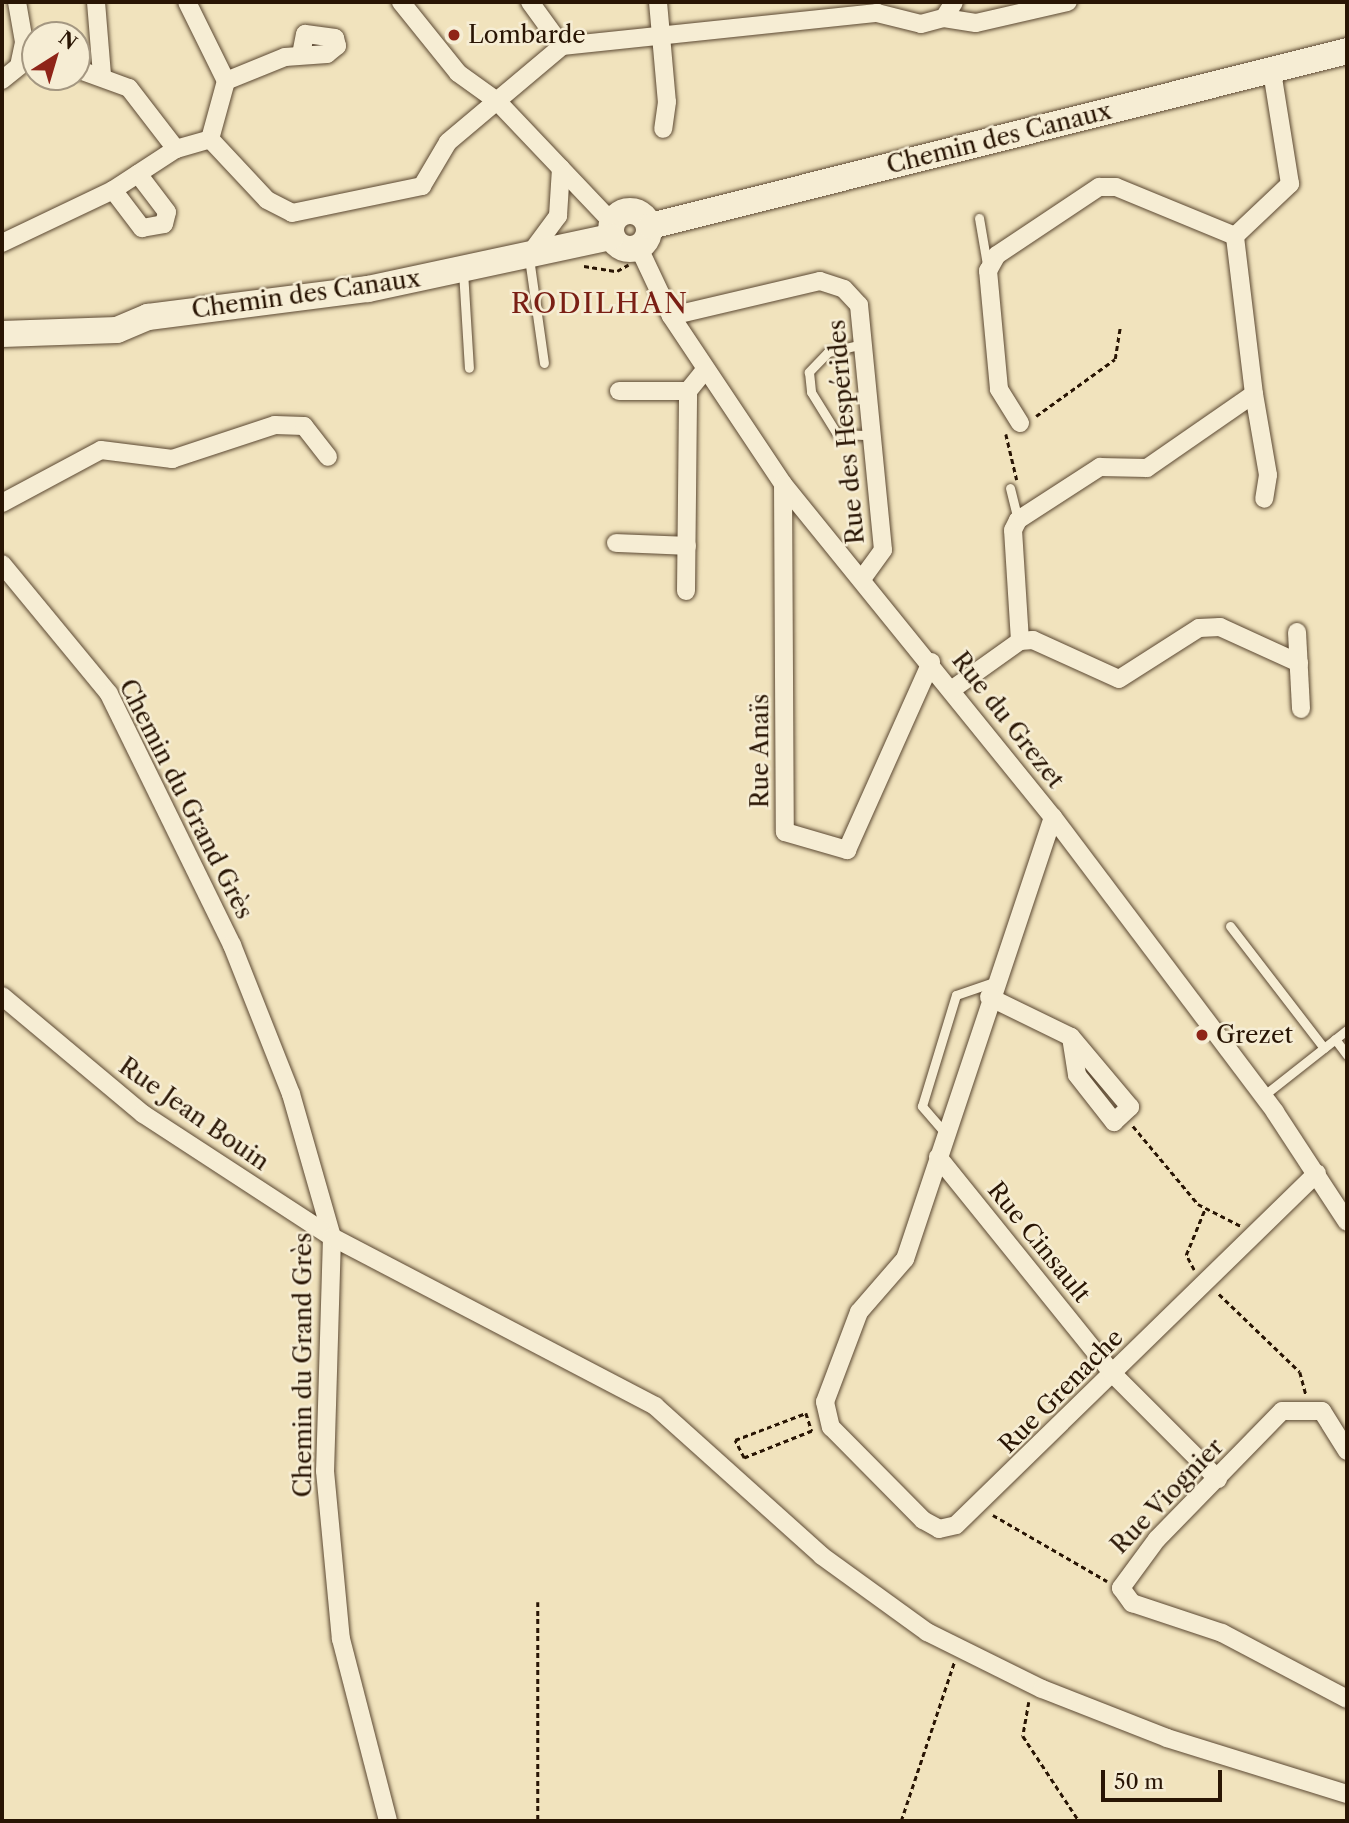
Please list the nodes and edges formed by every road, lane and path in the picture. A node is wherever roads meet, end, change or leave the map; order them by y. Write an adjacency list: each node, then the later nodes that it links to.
1 (17, 2): 10 (street)
2 (96, 2): 18 (street)
3 (187, 2): 20 (street)
4 (401, 2): 21 (street)
5 (530, 2): 12 (street)
6 (658, 2): 11 (street)
7 (954, 2): 9 (street)
8 (1068, 2): 9 (street)
9 (944, 18): 11 (street)
10 (21, 25)
11 (661, 37): 12 (street); 22 (street)
12 (562, 46): 21 (street)
13 (1347, 51): 16 (street, Chemin des Canaux)
14 (301, 55): 20 (street)
15 (21, 69): 19 (street)
16 (1272, 71): 30 (street, Chemin des Canaux); 31 (street)
17 (91, 72): 18 (street)
18 (102, 75): 24 (street)
19 (2, 80)
20 (226, 81): 23 (street)
21 (496, 101): 23 (street); 25 (street)
22 (663, 129)
23 (210, 139): 24 (street)
24 (176, 149): 26 (street)
25 (561, 168): 29 (street); 33 (street)
26 (138, 174): 27 (street); 27 (street)
27 (113, 190): 32 (street)
28 (979, 218): 35 (lane)
29 (610, 229): 30 (street, Chemin des Canaux); 33 (street, Chemin des Canaux)
30 (644, 236): 36 (street, Rue du Grezet)
31 (1235, 236): 35 (street); 45 (street)
32 (2, 243)
33 (528, 256): 34 (street, Chemin des Canaux); 40 (lane)
34 (462, 270): 38 (street, Chemin des Canaux); 41 (lane)
35 (988, 271): 46 (street)
36 (671, 316): 39 (street, Rue des Hespérides); 42 (street, Rue du Grezet)
37 (1120, 327): 46 (path)
38 (2, 334)
39 (863, 344): 47 (street, Rue des Hespérides); 47 (lane)
40 (544, 363)
41 (469, 368)
42 (705, 370): 44 (street); 49 (street, Rue du Grezet)
43 (619, 391): 44 (street)
44 (688, 391): 55 (street)
45 (1254, 394): 51 (street); 53 (street)
46 (1020, 423): 50 (path)
47 (872, 435): 57 (street, Rue des Hespérides)
48 (328, 457): 52 (street)
49 (783, 484): 57 (street, Rue du Grezet); 61 (street, Rue Anaïs)
50 (1010, 488): 53 (lane)
51 (1264, 499)
52 (2, 503)
53 (1018, 520): 60 (street)
54 (616, 543): 55 (street)
55 (687, 546): 58 (street)
56 (2, 564): 82 (street, Chemin du Grand Grès)
57 (862, 579): 61 (street, Rue du Grezet)
58 (686, 591)
59 (1297, 632): 62 (street)
60 (1020, 641): 62 (street); 63 (street)
61 (931, 662): 63 (street, Rue du Grezet)
62 (1299, 663): 64 (street)
63 (954, 688): 65 (street, Rue du Grezet)
64 (1301, 709)
65 (1053, 817): 67 (street); 74 (street, Rue du Grezet)
66 (1230, 926): 72 (lane)
67 (992, 989): 70 (street); 76 (street); 76 (lane)
68 (2, 996): 82 (street, Rue Jean Bouin)
69 (1347, 1030): 71 (lane)
70 (1071, 1037)
71 (1335, 1039): 72 (lane); 73 (lane)
72 (1324, 1048): 74 (lane)
73 (1347, 1055)
74 (1263, 1096): 78 (street, Rue du Grezet)
75 (1129, 1120): 79 (path)
76 (946, 1134): 77 (street)
77 (938, 1157): 84 (street, Rue Cinsault); 84 (street, Rue Grenache)
78 (1317, 1173): 80 (street, Rue du Grezet); 81 (street, Rue Grenache)
79 (1205, 1209): 81 (path); 83 (path)
80 (1347, 1222)
81 (1255, 1234): 83 (street, Rue Grenache)
82 (332, 1237): 92 (street, Rue Jean Bouin); 96 (street, Chemin du Grand Grès)
83 (1206, 1282): 84 (street, Rue Grenache); 85 (path)
84 (1112, 1373): 88 (street, Rue Cinsault)
85 (1306, 1407): 87 (street); 88 (street, Rue Viognier)
86 (735, 1440): 86 (path)
87 (1347, 1451)
88 (1218, 1479): 90 (street, Rue Viognier)
89 (993, 1515): 90 (path)
90 (1121, 1588): 94 (street, Rue Viognier)
91 (538, 1602): 97 (path)
92 (960, 1648): 93 (street, Rue Jean Bouin); 98 (path)
93 (1032, 1685): 95 (street, Rue Jean Bouin); 99 (path)
94 (1347, 1699)
95 (1347, 1794)
96 (388, 1821)
97 (538, 1821)
98 (901, 1821)
99 (1079, 1821)

